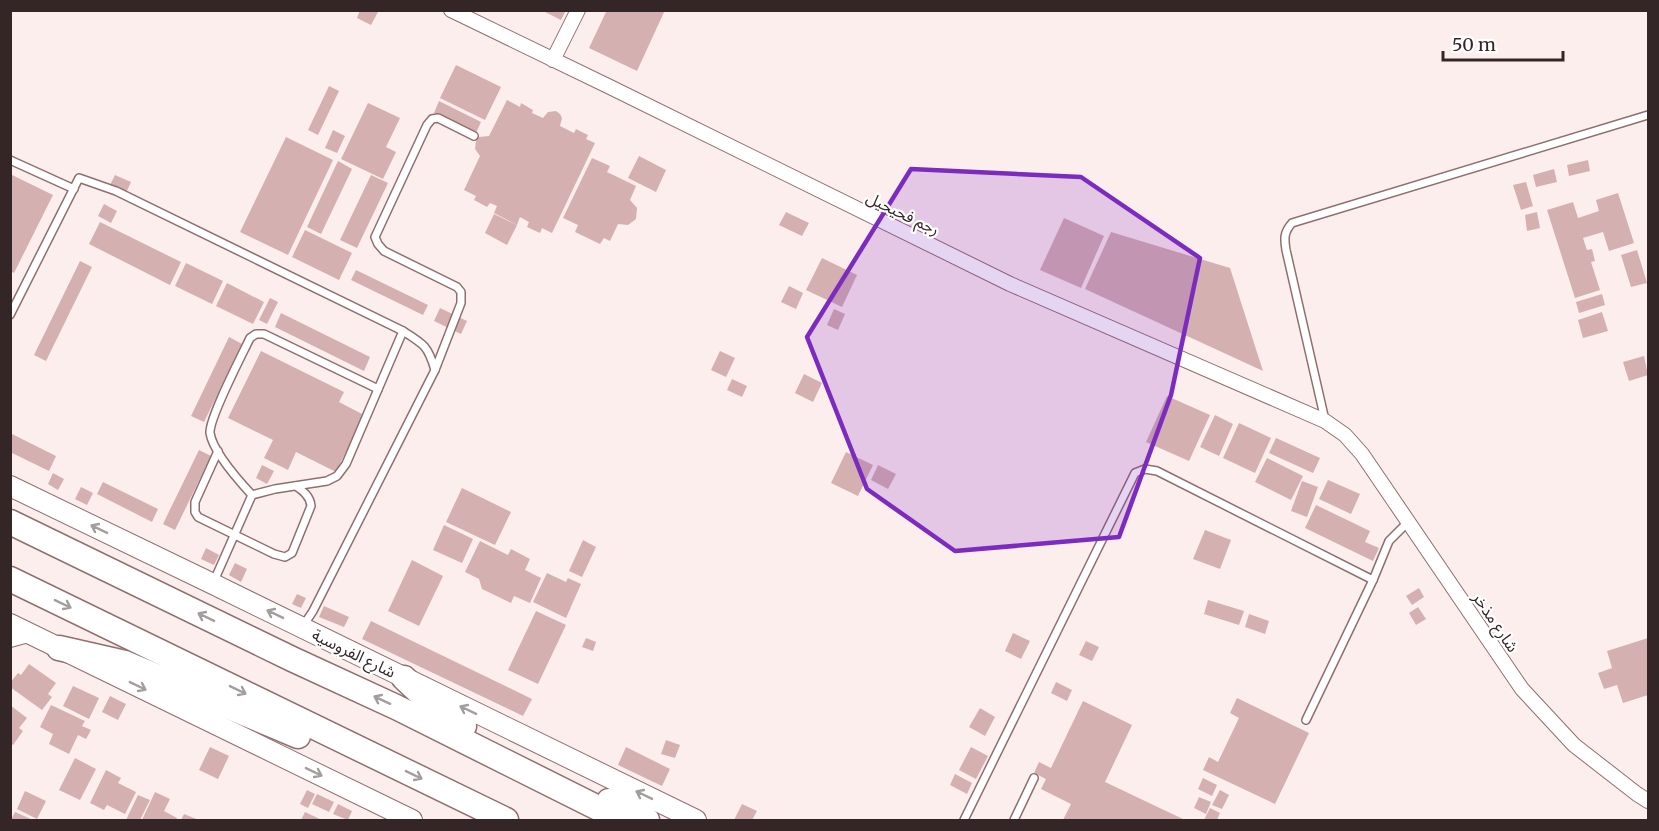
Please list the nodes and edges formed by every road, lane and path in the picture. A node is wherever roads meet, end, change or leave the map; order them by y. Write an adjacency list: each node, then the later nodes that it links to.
1 (451, 10): 3 (street, رجم فحيحيل)
2 (578, 10): 3 (street)
3 (553, 60): 12 (street, رجم فحيحيل)
4 (1648, 115): 12 (lane)
5 (474, 136): 10 (lane)
6 (10, 160): 7 (lane)
7 (74, 189): 8 (lane); 9 (lane)
8 (10, 315)
9 (403, 331): 10 (lane); 11 (lane)
10 (435, 370): 27 (lane)
11 (378, 389): 14 (lane); 16 (lane)
12 (1325, 421): 13 (street, رجم فحيحيل)
13 (1345, 435): 20 (street, شارع مذخر)
14 (218, 451): 17 (lane); 21 (lane)
15 (10, 486): 25 (main road, شارع الفروسية, one-way to 15)
16 (296, 486): 17 (lane); 21 (lane)
17 (252, 495): 21 (lane)
18 (10, 506): 22 (highway)
19 (10, 522): 22 (highway, شارع الفروسية)
20 (1408, 522): 24 (lane); 35 (street, شارع مذخر)
21 (234, 536): 25 (lane)
22 (112, 570): 38 (highway, شارع الفروسية, one-way to 22)
23 (10, 579): 33 (highway, one-way to 33)
24 (1373, 580): 32 (lane); 41 (lane)
25 (213, 584): 27 (main road, شارع الفروسية, one-way to 25)
26 (10, 624): 28 (main road)
27 (302, 628): 31 (main road, شارع الفروسية)
28 (32, 634): 29 (street); 30 (main road)
29 (10, 640)
30 (59, 648): 33 (highway); 36 (main road, one-way to 36)
31 (404, 678): 39 (highway); 40 (main road, شارع الفروسية, one-way to 31)
32 (1306, 720)
33 (368, 753): 37 (highway, one-way to 37)
34 (1034, 778): 42 (lane)
35 (1648, 801)
36 (412, 820)
37 (506, 820)
38 (622, 820)
39 (647, 820)
40 (696, 820)
41 (964, 820)
42 (1014, 820)

